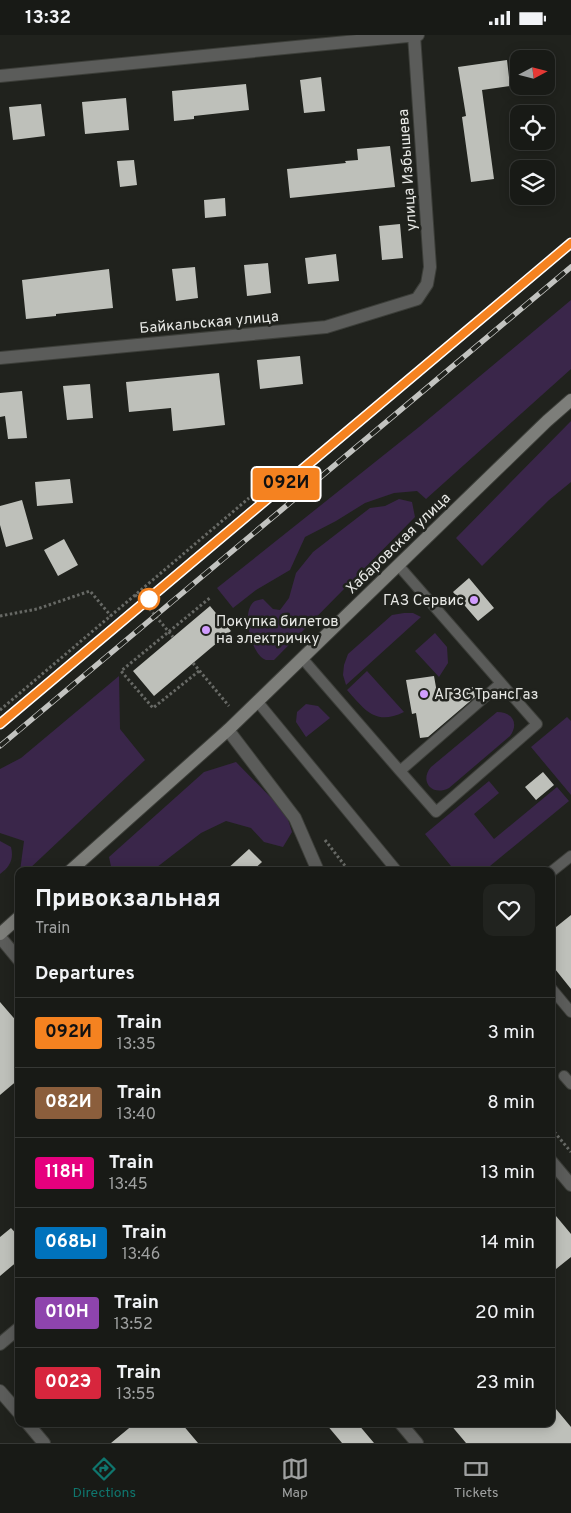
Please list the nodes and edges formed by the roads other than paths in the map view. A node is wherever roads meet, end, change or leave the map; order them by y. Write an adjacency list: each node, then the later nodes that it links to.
1 (414, 35): 2 (street); 3 (street); 4 (street, улица Избышева)
2 (418, 35)
3 (0, 76)
4 (417, 299): 5 (street, Байкальская улица)
5 (0, 358)
6 (571, 400): 7 (main road, Хабаровская улица)
7 (398, 565): 8 (main road, Хабаровская улица); 9 (lane)
8 (302, 658): 10 (main road, Хабаровская улица); 12 (lane)
9 (501, 683): 12 (lane); 12 (lane)
10 (257, 701): 11 (main road, Хабаровская улица); 16 (lane)
11 (228, 730): 14 (main road, Хабаровская улица); 15 (street)
12 (400, 771)
13 (571, 855): 17 (lane)
14 (74, 867)
15 (316, 867)
16 (394, 867)
17 (555, 869)
18 (15, 921): 19 (main road)
19 (0, 935): 20 (street)
20 (15, 955)
21 (555, 993): 22 (lane)
22 (571, 1012)
23 (555, 1166): 24 (street)
24 (571, 1185)
25 (15, 1331): 26 (street)
26 (0, 1344)
27 (0, 1391): 28 (street)
28 (15, 1408)
29 (31, 1427): 31 (street)
30 (404, 1427): 32 (street)
31 (44, 1443)
32 (417, 1443)

